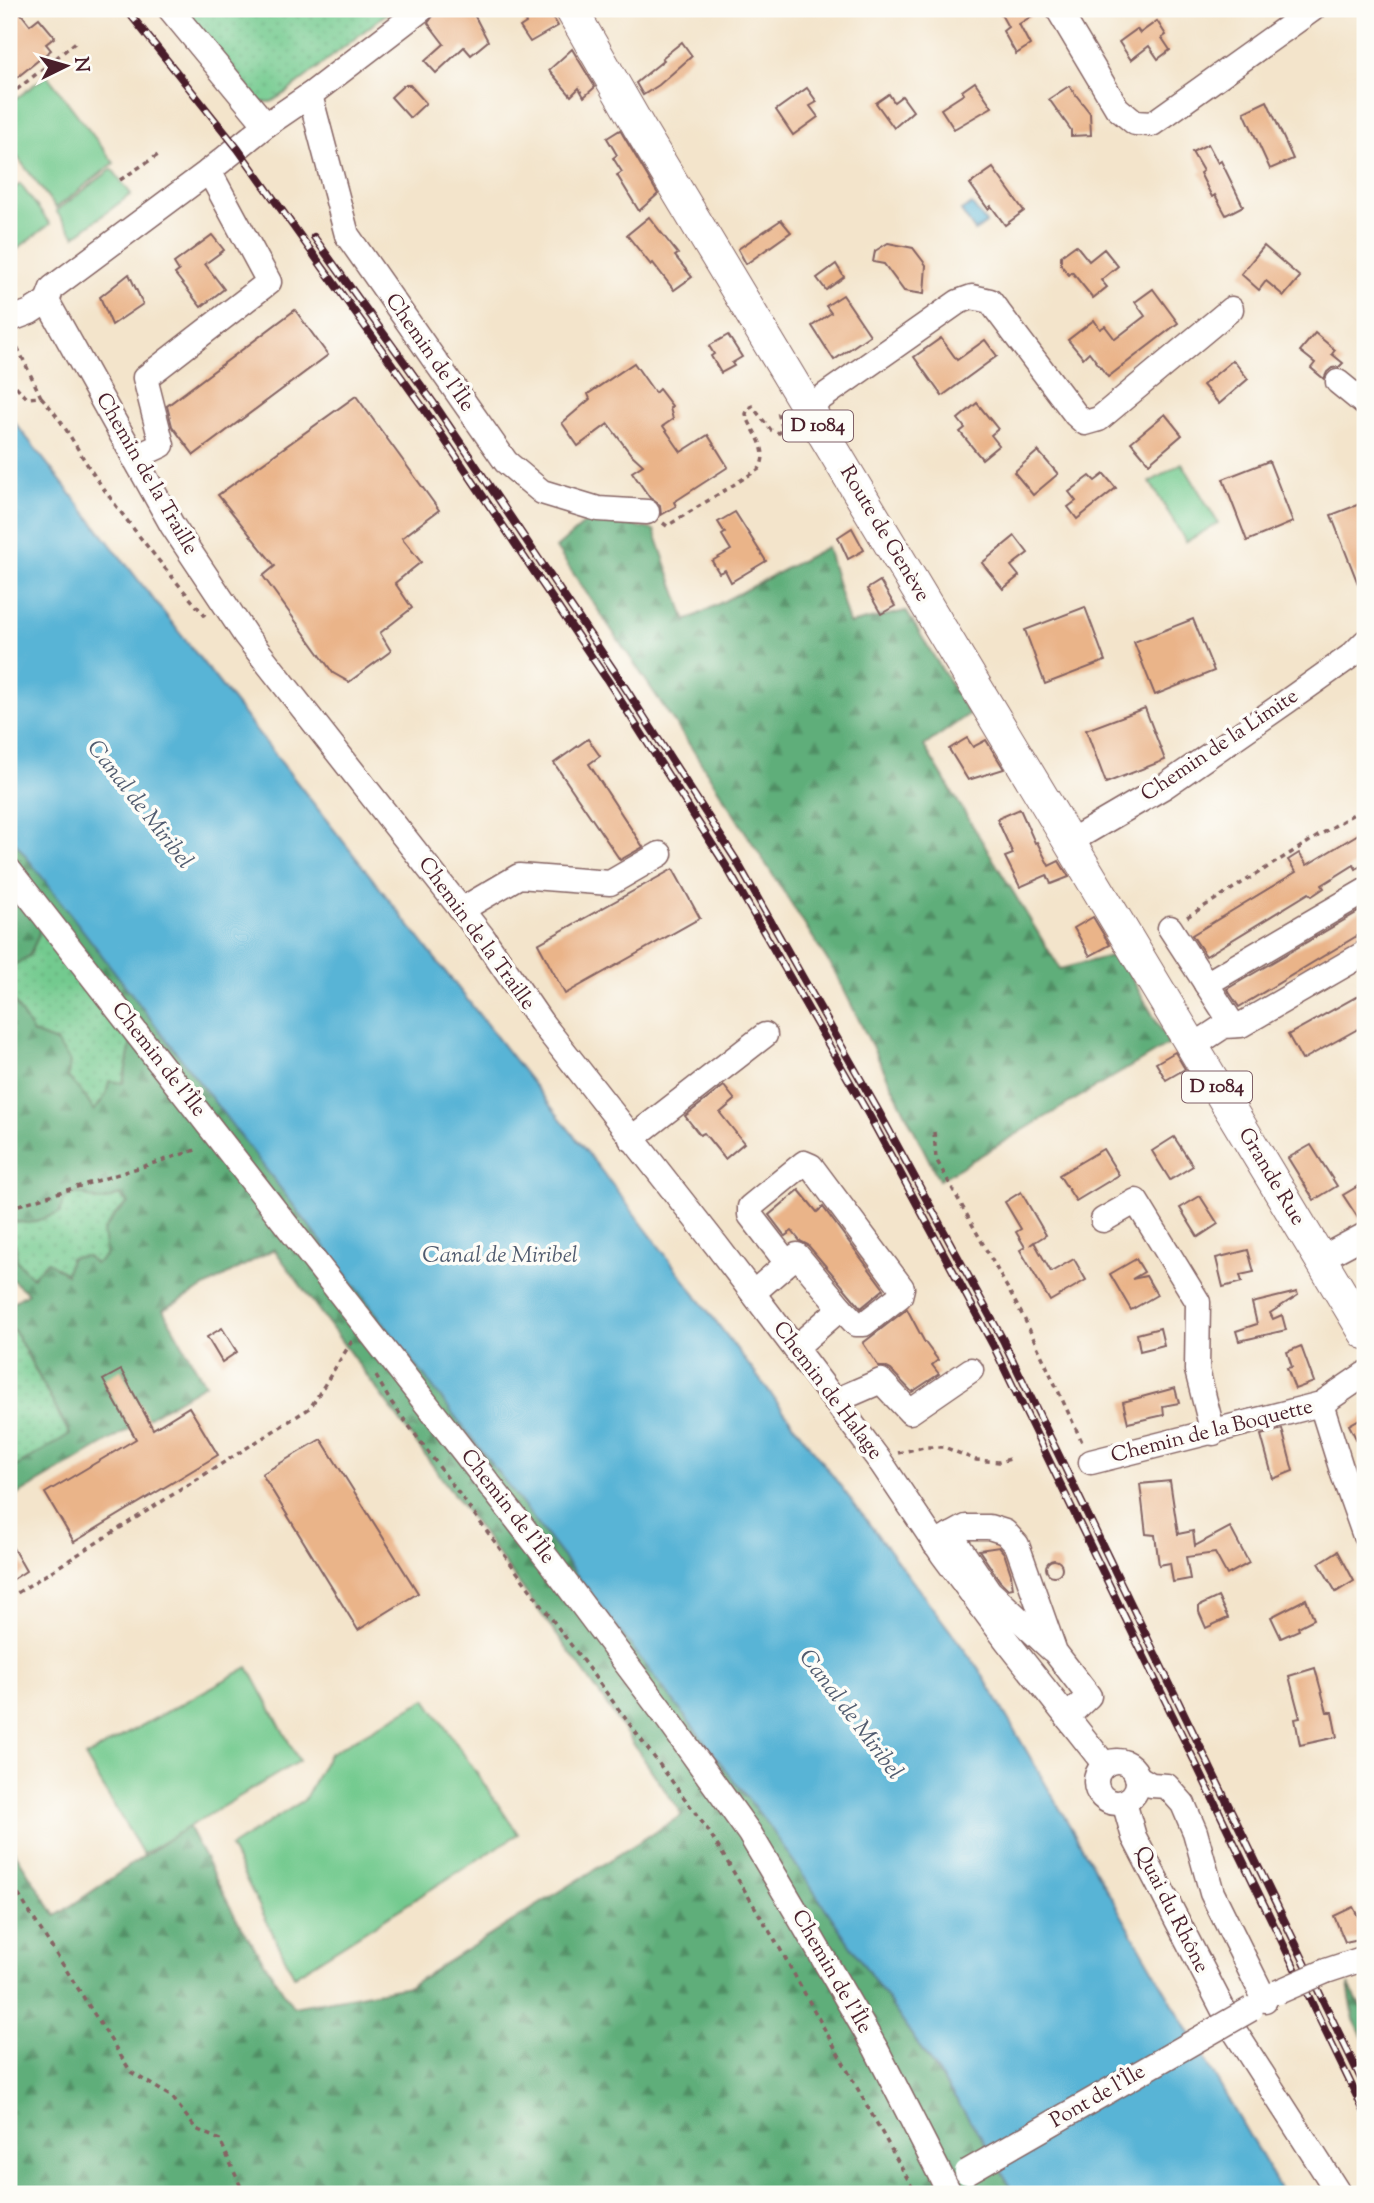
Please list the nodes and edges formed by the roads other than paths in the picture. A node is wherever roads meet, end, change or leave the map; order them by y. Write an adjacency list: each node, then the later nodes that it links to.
1 (170, 9): 7 (street)
2 (422, 9): 6 (street)
3 (571, 9): 14 (main road, Route de Genève / D 1084)
4 (1058, 9): 5 (street)
5 (1313, 9)
6 (310, 95): 7 (street); 16 (street, Chemin de l'Île)
7 (266, 125): 8 (street)
8 (209, 171): 9 (street); 15 (street)
9 (47, 301): 11 (street); 15 (street, Chemin de la Traille)
10 (1231, 309): 14 (street)
11 (11, 330)
12 (1338, 382): 13 (street)
13 (1365, 404)
14 (798, 407): 18 (main road, Route de Genève / D 1084)
15 (134, 458): 22 (street, Chemin de la Traille)
16 (647, 512)
17 (1365, 642): 18 (street, Chemin de la Limite)
18 (1069, 842): 29 (main road, Grande Rue / D 1084)
19 (660, 854): 22 (street)
20 (9, 870): 54 (street, Chemin de l'Île)
21 (1365, 891): 25 (street)
22 (461, 910): 26 (street, Chemin de la Traille)
23 (1170, 928): 25 (street)
24 (1365, 953): 27 (street)
25 (1206, 984): 27 (street)
26 (541, 1022): 30 (street, Chemin de Halage)
27 (1233, 1025): 29 (street)
28 (765, 1035): 30 (street)
29 (1192, 1047): 33 (main road, Grande Rue / D 1084)
30 (631, 1139): 35 (street, Chemin de Halage)
31 (1103, 1220): 43 (street)
32 (1365, 1236): 33 (street)
33 (1320, 1259): 37 (main road, Grande Rue / D 1084)
34 (787, 1264): 35 (street); 36 (street); 36 (street)
35 (753, 1293): 38 (street, Chemin de Halage)
36 (841, 1308): 38 (street)
37 (1365, 1333)
38 (795, 1348): 41 (street, Chemin de Halage)
39 (971, 1370): 41 (street)
40 (1365, 1374): 42 (street, Chemin de la Boquette)
41 (835, 1401): 46 (street, Chemin de Halage)
42 (1321, 1405): 43 (street, Chemin de la Boquette); 45 (street)
43 (1213, 1433): 44 (street, Chemin de la Boquette)
44 (1091, 1462)
45 (1365, 1536)
46 (943, 1539): 47 (street); 47 (street); 48 (street, Chemin de Halage)
47 (1055, 1652): 48 (street)
48 (1067, 1717): 49 (street, Chemin de Halage)
49 (1105, 1765): 50 (street); 51 (street)
50 (1137, 1777): 51 (street); 53 (street, Quai du Rhône)
51 (1124, 1802): 55 (street, Quai du Rhône)
52 (1362, 1966): 53 (street, Pont de l'Île, bridge)
53 (1264, 2000): 54 (street, Pont de l'Île, bridge)
54 (948, 2190)
55 (1341, 2190)

